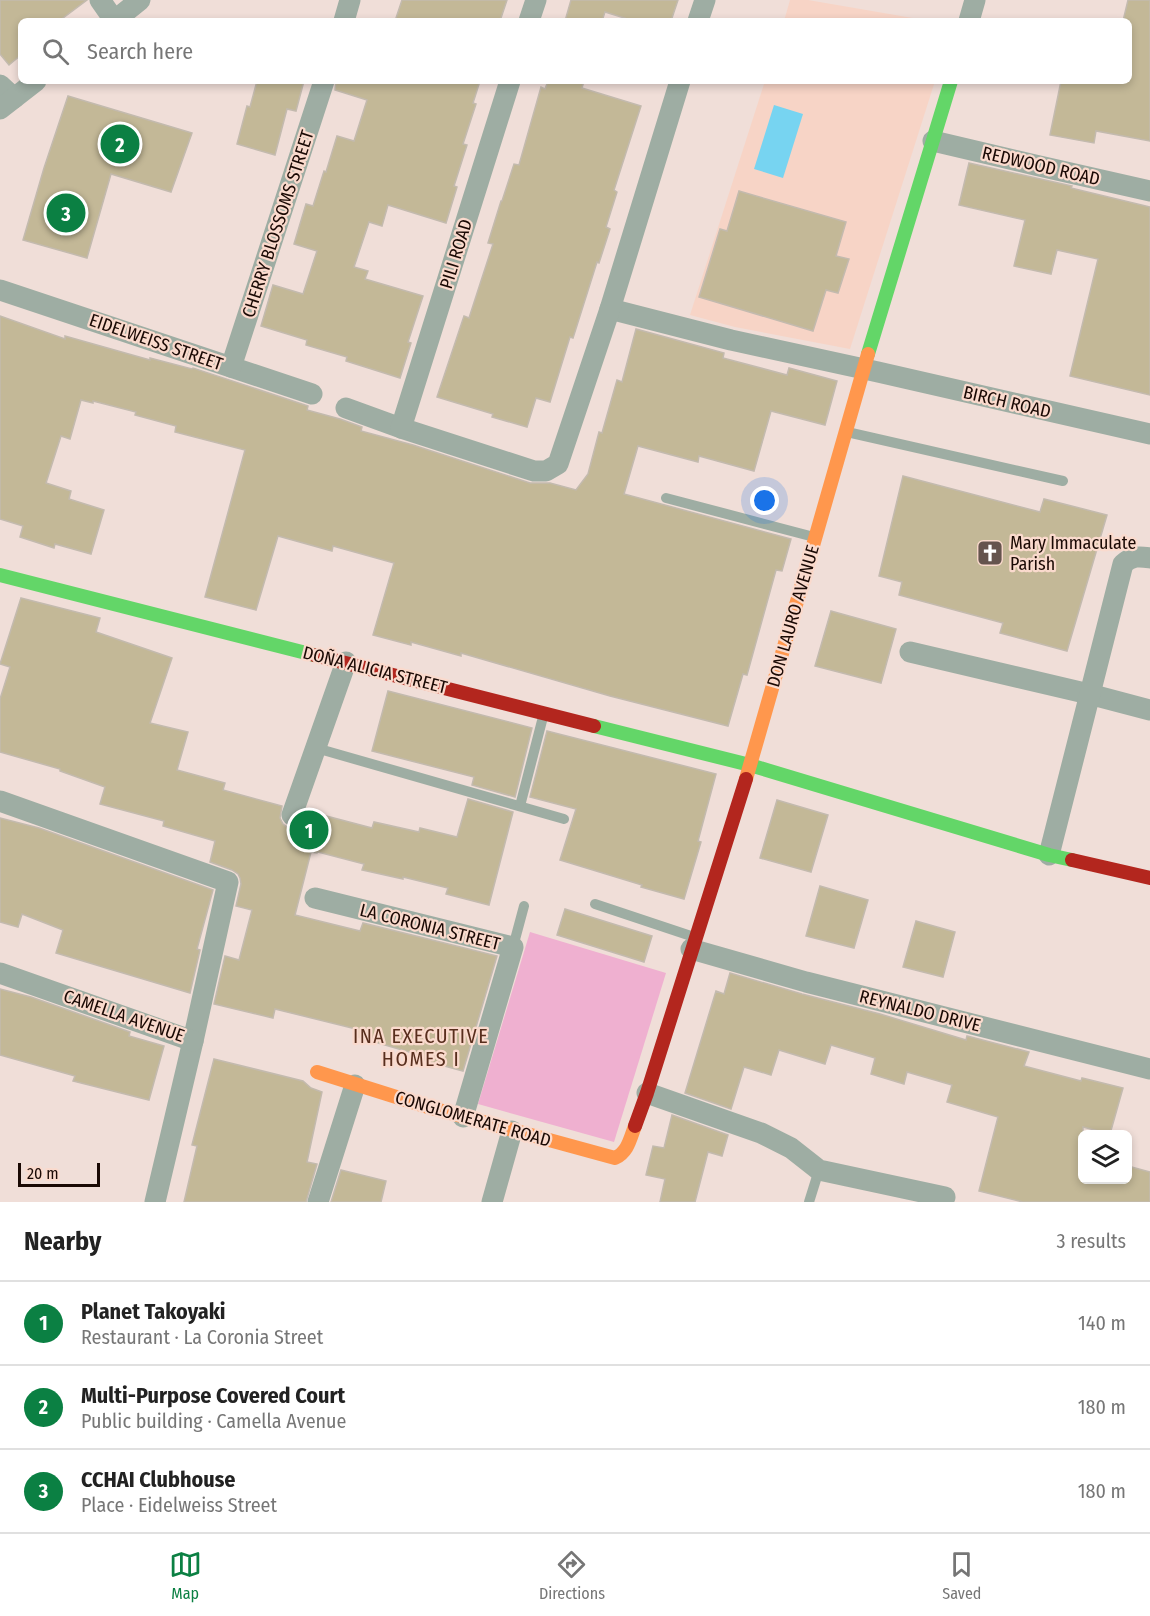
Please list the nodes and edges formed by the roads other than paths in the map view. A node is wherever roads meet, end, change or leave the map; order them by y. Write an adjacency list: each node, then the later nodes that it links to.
1 (100, 0): 7 (street)
2 (140, 0): 8 (street)
3 (350, 0): 9 (street)
4 (536, 0): 10 (street)
5 (705, 0): 11 (street)
6 (975, 0): 12 (street)
7 (112, 18)
8 (118, 18)
9 (345, 18)
10 (530, 18)
11 (699, 18)
12 (970, 18)
13 (30, 84): 18 (street)
14 (323, 84): 23 (street, CHERRY BLOSSOMS STREET)
15 (509, 84): 27 (street, PILI ROAD)
16 (679, 84): 22 (street)
17 (950, 84): 19 (street, DON LAURO AVENUE)
18 (5, 97)
19 (933, 141): 20 (street, REDWOOD ROAD); 24 (street, DON LAURO AVENUE)
20 (1150, 191)
21 (0, 290): 23 (street, EIDELWEISS STREET)
22 (610, 309): 24 (street); 27 (street)
23 (231, 367): 25 (street, EIDELWEISS STREET)
24 (865, 369): 28 (street, DON LAURO AVENUE); 29 (street, BIRCH ROAD)
25 (312, 394)
26 (346, 408): 27 (street)
27 (401, 428)
28 (845, 431): 30 (lane); 32 (street, DON LAURO AVENUE)
29 (1150, 434)
30 (1063, 481)
31 (666, 498): 32 (lane)
32 (816, 537): 41 (street, DON LAURO AVENUE)
33 (1150, 558): 37 (street)
34 (0, 575): 36 (street, DOÑA ALICIA STREET)
35 (910, 652): 37 (street)
36 (346, 662): 39 (street, DOÑA ALICIA STREET); 40 (street)
37 (1089, 694): 38 (street); 46 (street)
38 (1150, 711)
39 (544, 713): 41 (street, DOÑA ALICIA STREET); 43 (lane)
40 (316, 748): 43 (lane); 44 (street)
41 (750, 765): 46 (street, DOÑA ALICIA STREET); 51 (street, DON LAURO AVENUE)
42 (0, 801): 54 (street)
43 (520, 806): 45 (lane)
44 (292, 815)
45 (564, 819)
46 (1049, 855): 47 (street, DOÑA ALICIA STREET)
47 (1150, 878)
48 (315, 898): 52 (street, LA CORONIA STREET)
49 (595, 904): 51 (lane)
50 (524, 906): 52 (lane)
51 (693, 943): 55 (street, REYNALDO DRIVE); 58 (street, DON LAURO AVENUE)
52 (513, 947): 59 (street, LA CORONIA STREET)
53 (0, 973): 54 (street, CAMELLA AVENUE)
54 (193, 1041): 64 (street, CAMELLA AVENUE)
55 (1150, 1069)
56 (318, 1072): 57 (street, CONGLOMERATE ROAD)
57 (355, 1085): 59 (street, CONGLOMERATE ROAD); 65 (street)
58 (647, 1093): 61 (street, DON LAURO AVENUE); 62 (street)
59 (462, 1117): 60 (street, CONGLOMERATE ROAD)
60 (512, 1131): 61 (street, CONGLOMERATE ROAD); 66 (street)
61 (626, 1149)
62 (819, 1170): 63 (street); 67 (lane)
63 (945, 1197)
64 (155, 1202)
65 (318, 1202)
66 (492, 1202)
67 (809, 1202)

